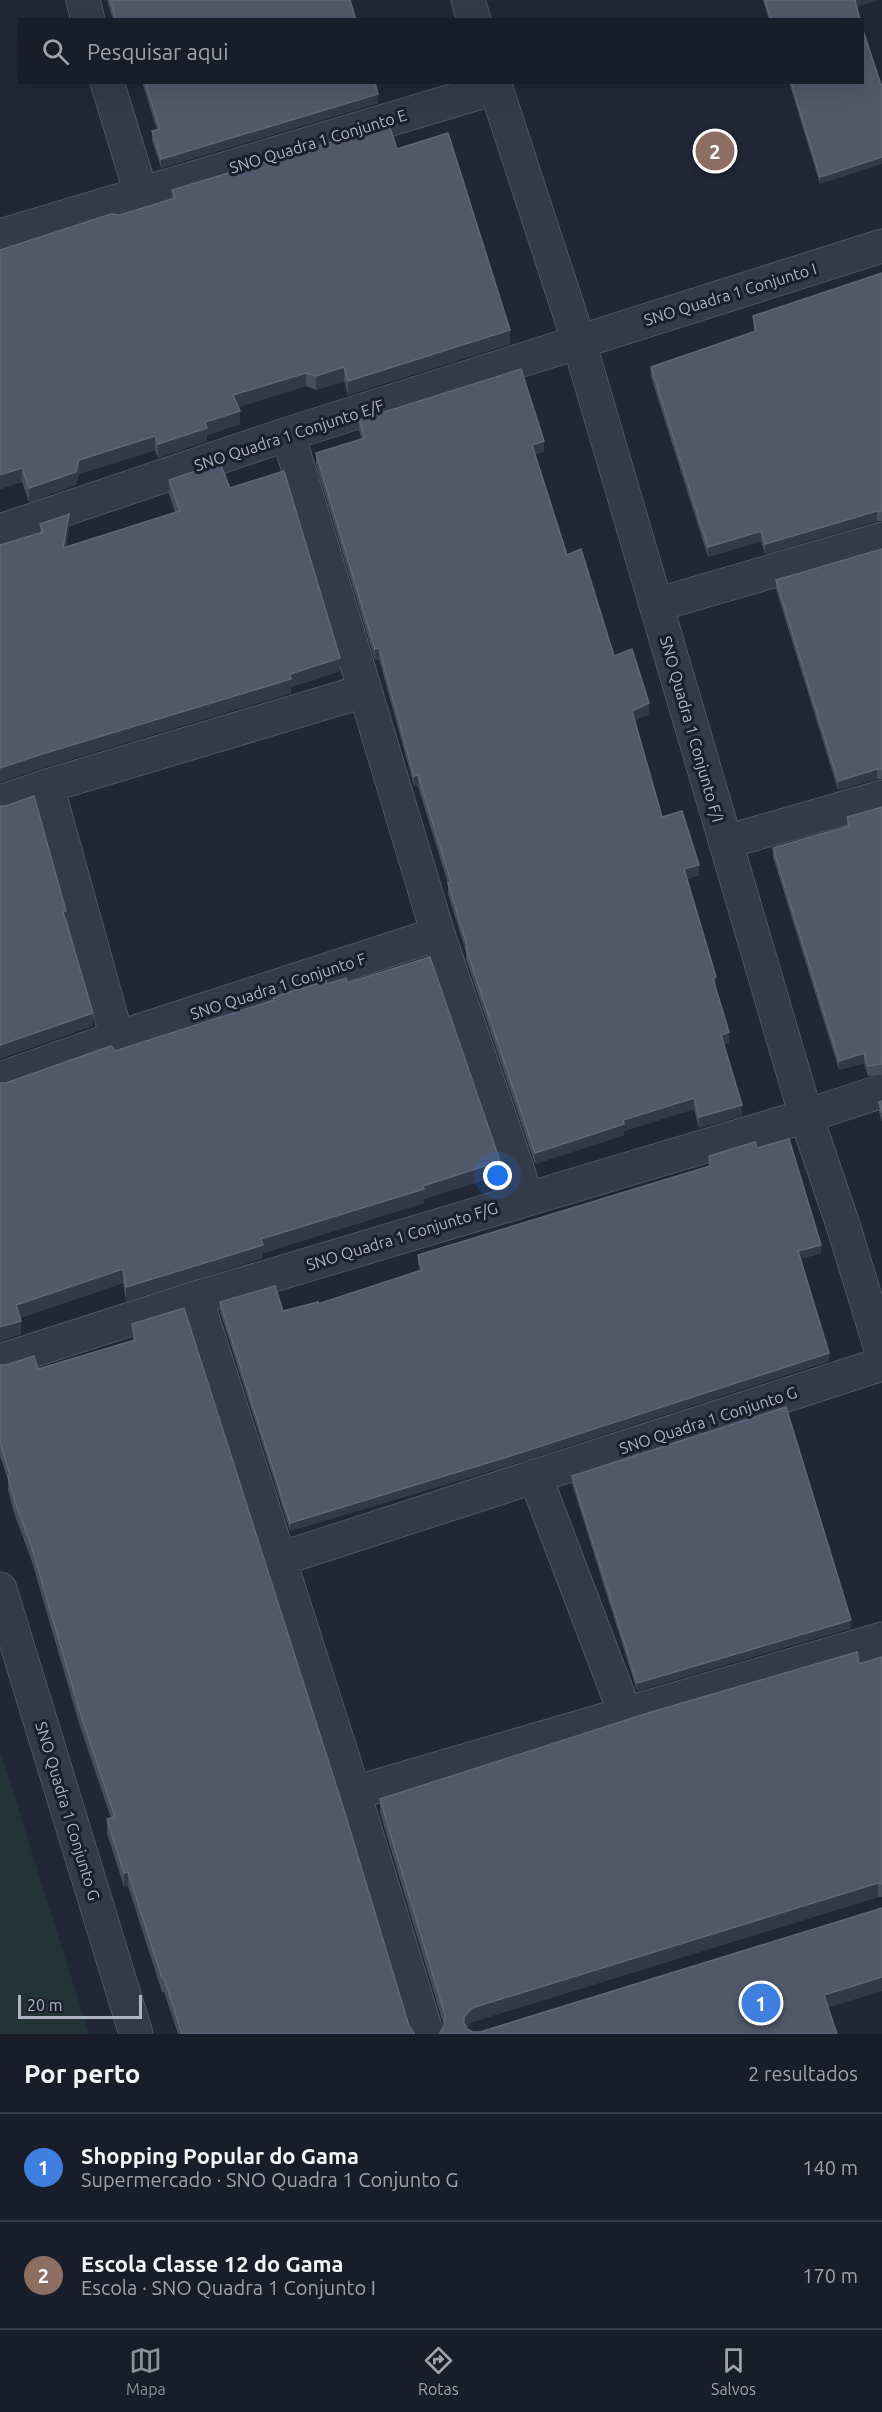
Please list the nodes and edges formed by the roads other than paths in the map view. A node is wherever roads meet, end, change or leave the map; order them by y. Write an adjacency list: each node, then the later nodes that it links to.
1 (82, 0): 3 (street)
2 (468, 0): 4 (street)
3 (87, 18)
4 (473, 18)
5 (108, 84): 7 (street)
6 (494, 85): 7 (street, SNO Quadra 1 Conjunto E); 10 (street, SNO Quadra 1 Conjunto E)
7 (141, 193): 8 (street, SNO Quadra 1 Conjunto E)
8 (0, 236)
9 (882, 246): 10 (street, SNO Quadra 1 Conjunto I)
10 (579, 342): 11 (street, SNO Quadra 1 Conjunto E/F); 14 (street, SNO Quadra 1 Conjunto F/I)
11 (288, 434): 12 (street, SNO Quadra 1 Conjunto E/F); 15 (street)
12 (0, 531)
13 (882, 539): 14 (street)
14 (656, 605): 19 (street, SNO Quadra 1 Conjunto F/I)
15 (364, 691): 16 (street); 20 (street)
16 (47, 786): 18 (street); 21 (street)
17 (882, 797): 19 (street)
18 (0, 802)
19 (726, 842): 24 (street, SNO Quadra 1 Conjunto F/I)
20 (438, 934): 21 (street, SNO Quadra 1 Conjunto F); 25 (street)
21 (117, 1038): 22 (street, SNO Quadra 1 Conjunto F)
22 (0, 1079)
23 (882, 1091): 24 (street, SNO Quadra 1 Conjunto F/G)
24 (806, 1116): 25 (street, SNO Quadra 1 Conjunto F/G); 27 (street, SNO Quadra 1 Conjunto F/I)
25 (527, 1198): 26 (street, SNO Quadra 1 Conjunto F/G)
26 (196, 1298): 28 (street, SNO Quadra 1 Conjunto F/G); 31 (street)
27 (882, 1352)
28 (0, 1361)
29 (882, 1364): 30 (street, SNO Quadra 1 Conjunto G)
30 (535, 1476): 31 (street, SNO Quadra 1 Conjunto G); 34 (street)
31 (280, 1558): 35 (street)
32 (0, 1589): 36 (street, SNO Quadra 1 Conjunto G)
33 (882, 1639): 34 (street)
34 (625, 1713): 35 (street)
35 (354, 1793): 37 (street)
36 (136, 2034)
37 (427, 2034)

